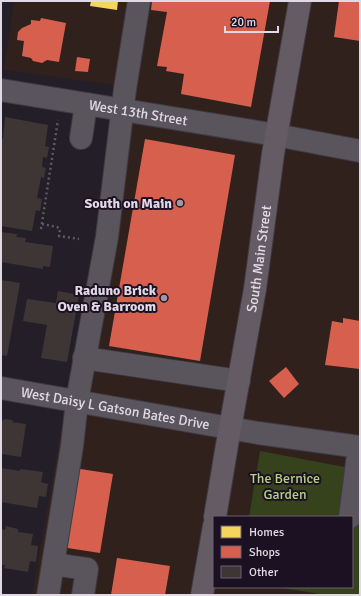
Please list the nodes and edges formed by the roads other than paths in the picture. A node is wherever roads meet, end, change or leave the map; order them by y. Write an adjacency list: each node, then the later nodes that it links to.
1 (139, 1): 5 (street)
2 (300, 1): 6 (main road, South Main Street)
3 (1, 90): 4 (street, West 13th Street)
4 (86, 104): 5 (street, West 13th Street); 7 (street)
5 (122, 111): 6 (street, West 13th Street); 9 (street)
6 (276, 135): 8 (street, West 13th Street); 10 (main road, South Main Street)
7 (81, 138)
8 (360, 151)
9 (84, 358): 10 (street); 12 (street)
10 (239, 381): 13 (main road, South Main Street)
11 (1, 388): 12 (street, West Daisy L Gatson Bates Drive)
12 (77, 400): 13 (street, West Daisy L Gatson Bates Drive); 18 (street)
13 (230, 427): 14 (street, West Daisy L Gatson Bates Drive); 15 (main road, South Main Street)
14 (360, 447): 16 (street)
15 (215, 516)
16 (350, 516)
17 (213, 538): 21 (main road)
18 (53, 564): 19 (street); 20 (street)
19 (48, 595)
20 (83, 595)
21 (202, 595)

